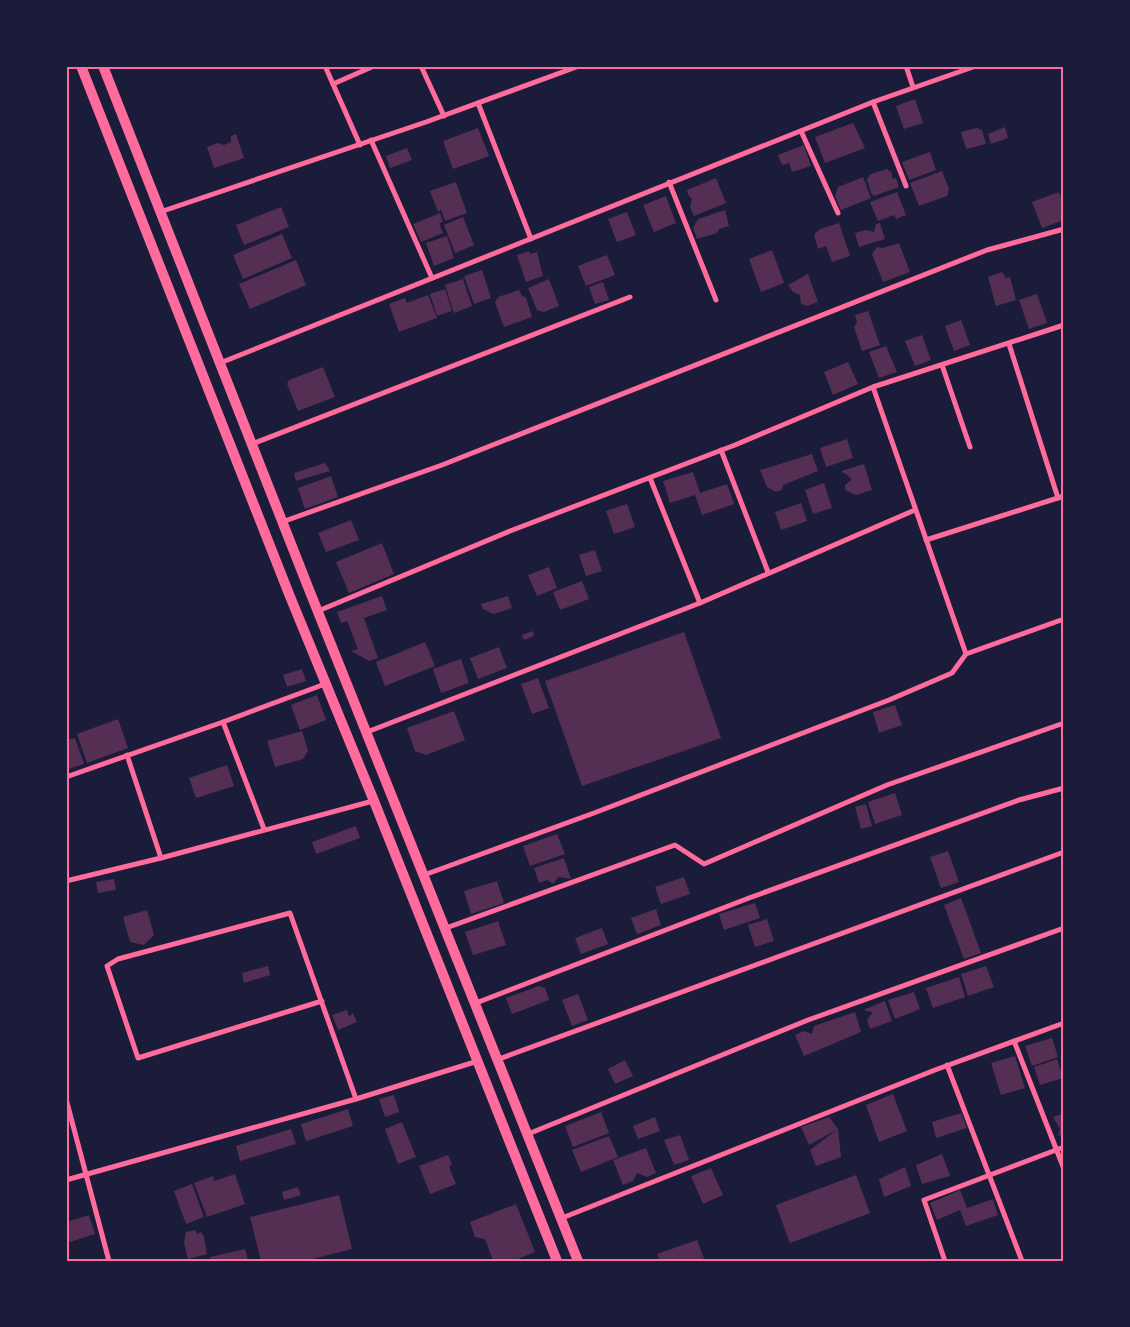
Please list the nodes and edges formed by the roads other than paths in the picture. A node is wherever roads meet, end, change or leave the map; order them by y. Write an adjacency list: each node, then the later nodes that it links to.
1 (81, 66): 44 (main road)
2 (103, 66): 19 (main road)
3 (324, 66): 9 (street)
4 (374, 66): 9 (street)
5 (421, 66): 13 (street)
6 (579, 66): 12 (street)
7 (906, 66): 10 (street)
8 (976, 66): 10 (street)
9 (333, 84): 16 (street)
10 (913, 87): 11 (street)
11 (873, 102): 14 (street); 18 (street)
12 (478, 103): 13 (street); 22 (street)
13 (444, 116): 15 (street)
14 (801, 130): 17 (street); 20 (street)
15 (371, 140): 16 (street); 23 (street)
16 (360, 145): 19 (street)
17 (669, 182): 22 (street); 25 (street)
18 (906, 186)
19 (160, 212): 28 (main road)
20 (838, 213)
21 (1064, 229): 37 (street)
22 (530, 239): 23 (street)
23 (432, 278): 28 (street)
24 (630, 297): 31 (street)
25 (716, 300)
26 (1064, 325): 27 (street)
27 (1009, 344): 29 (street); 35 (street)
28 (220, 364): 31 (main road)
29 (942, 365): 30 (street); 32 (street)
30 (873, 387): 33 (street); 36 (street)
31 (252, 444): 37 (main road)
32 (970, 447)
33 (721, 450): 34 (street); 39 (street)
34 (650, 478): 40 (street); 41 (street)
35 (1061, 497): 38 (street)
36 (915, 510): 38 (street); 39 (street)
37 (282, 522): 41 (main road)
38 (926, 540): 43 (street)
39 (768, 572): 40 (street)
40 (700, 603): 47 (street)
41 (317, 611): 47 (main road)
42 (1064, 619): 43 (street)
43 (966, 654): 55 (street)
44 (326, 684): 45 (street); 51 (main road)
45 (223, 722): 48 (street); 52 (street)
46 (1064, 723): 57 (street)
47 (367, 732): 55 (main road)
48 (127, 755): 49 (street); 54 (street)
49 (66, 777)
50 (1064, 788): 60 (street)
51 (374, 800): 52 (street); 64 (main road)
52 (264, 829): 54 (street)
53 (1064, 852): 63 (street)
54 (161, 858): 56 (street)
55 (424, 875): 57 (main road)
56 (66, 881)
57 (446, 928): 60 (main road)
58 (1064, 928): 68 (street)
59 (322, 1001): 59 (street); 66 (street)
60 (476, 1003): 63 (main road)
61 (1064, 1023): 62 (street)
62 (1014, 1041): 65 (street); 70 (street)
63 (499, 1059): 68 (main road)
64 (478, 1061): 66 (street); 77 (main road)
65 (947, 1065): 72 (street); 75 (street)
66 (356, 1099): 73 (street)
67 (66, 1100): 73 (street)
68 (528, 1134): 75 (main road)
69 (1064, 1147): 70 (street)
70 (1055, 1150): 71 (street); 72 (street)
71 (1064, 1169)
72 (988, 1174): 79 (street); 80 (street)
73 (86, 1175): 74 (street); 76 (street)
74 (66, 1180)
75 (562, 1218): 78 (main road)
76 (108, 1261)
77 (557, 1261)
78 (578, 1261)
79 (945, 1261)
80 (1022, 1261)

